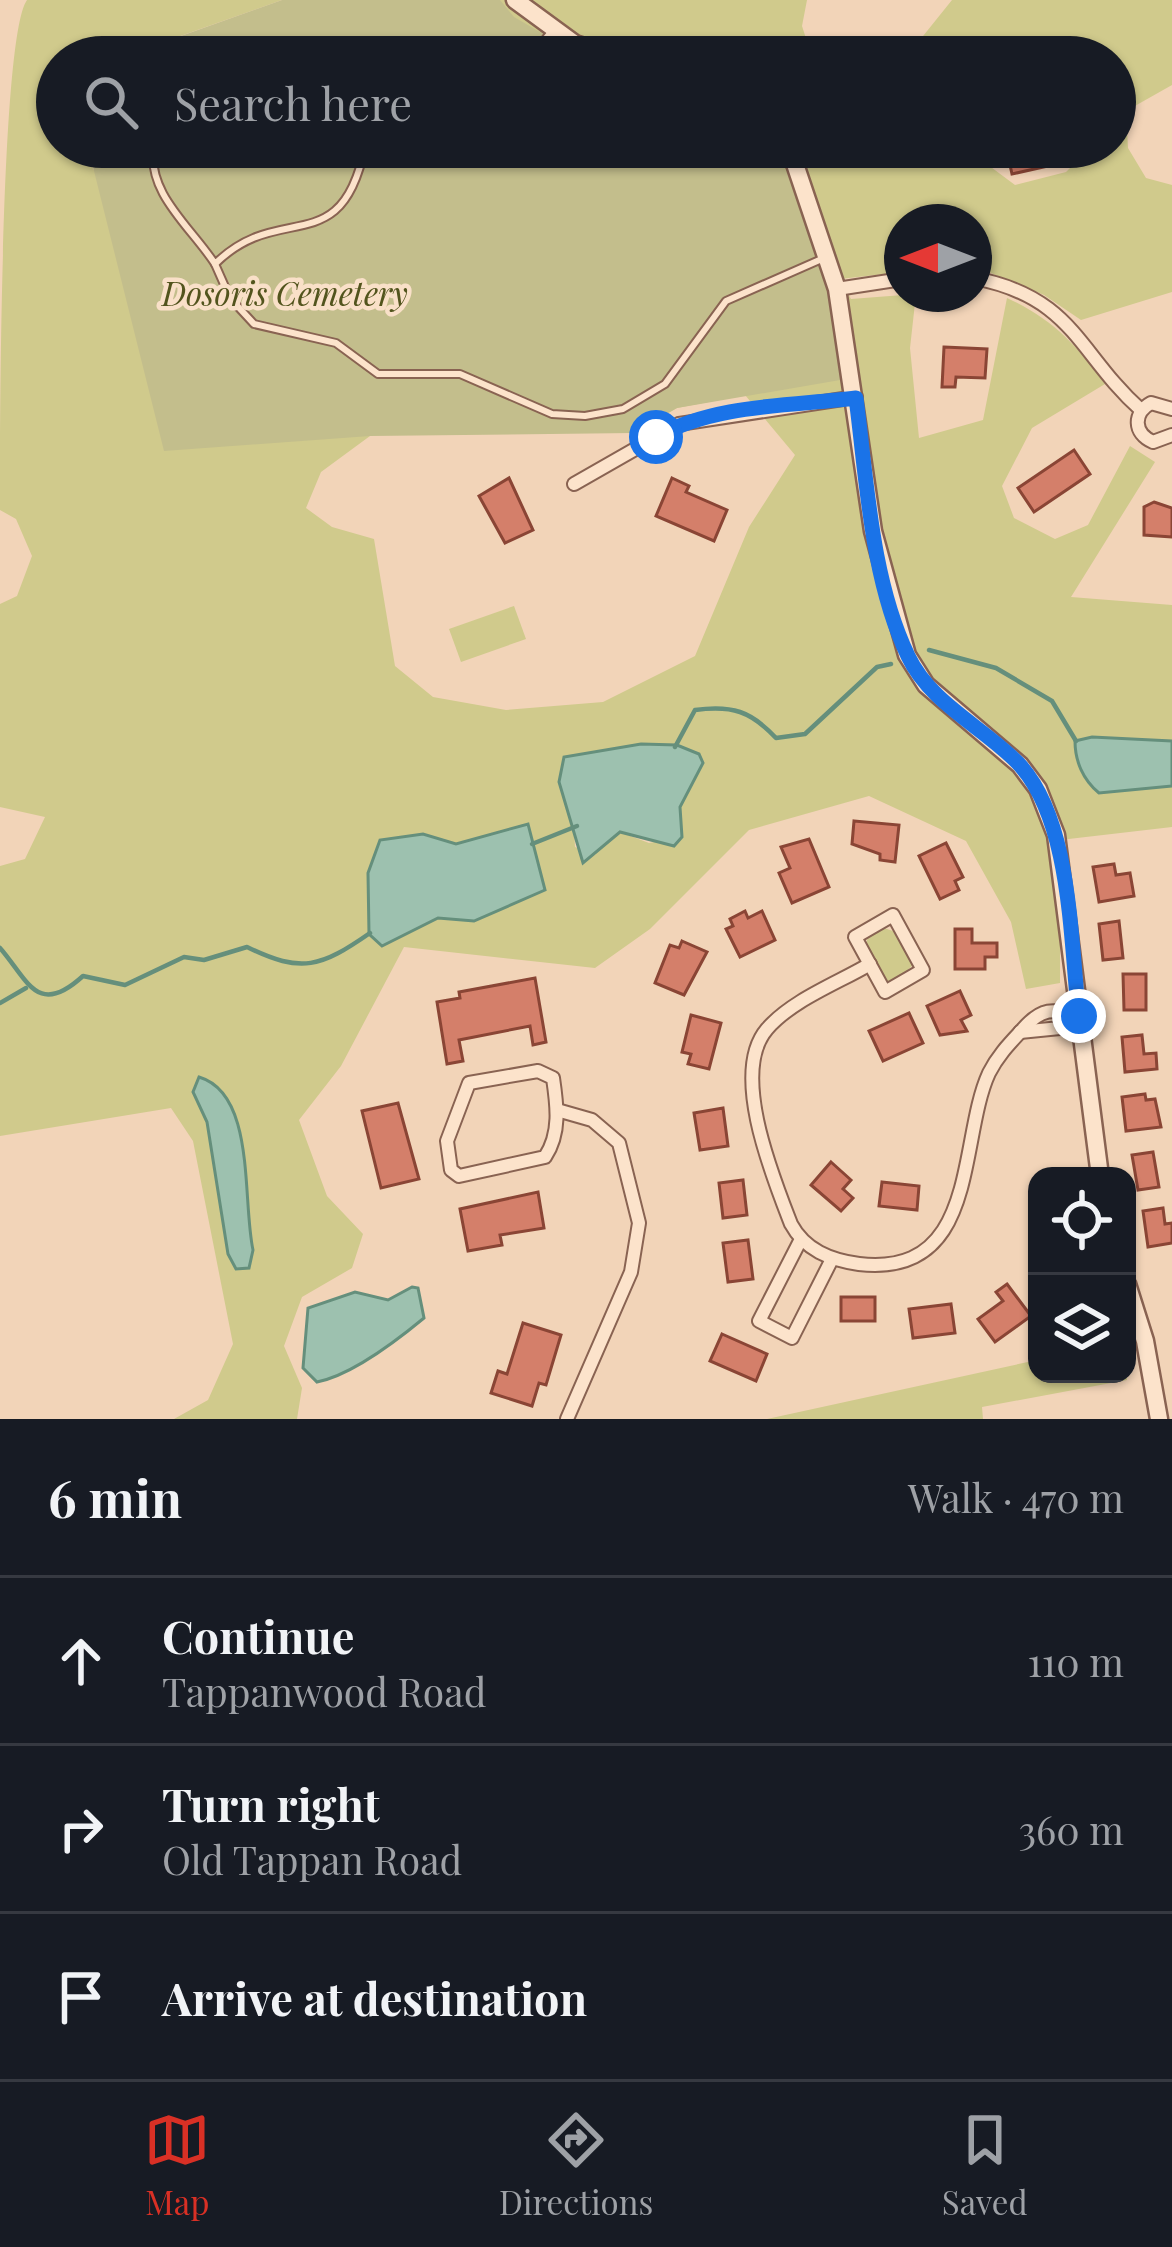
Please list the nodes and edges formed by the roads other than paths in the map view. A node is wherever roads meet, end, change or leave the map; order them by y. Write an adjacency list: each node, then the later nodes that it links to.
1 (515, 0): 2 (street)
2 (553, 31): 3 (lane); 4 (street)
3 (548, 36)
4 (565, 36)
5 (153, 168): 9 (lane)
6 (360, 168): 9 (lane)
7 (792, 168): 8 (street)
8 (827, 257): 9 (lane); 12 (street)
9 (215, 264)
10 (884, 282): 12 (street)
11 (992, 285): 15 (street)
12 (837, 289): 13 (street)
13 (856, 398): 17 (street); 19 (street)
14 (1172, 409): 15 (street)
15 (1141, 410): 16 (street)
16 (1172, 435)
17 (574, 484)
18 (870, 964): 18 (street); 22 (street)
19 (1079, 1016): 21 (street); 23 (street)
20 (557, 1110): 20 (street); 25 (street)
21 (1099, 1167)
22 (800, 1241): 23 (street); 23 (street)
23 (832, 1259)
24 (1136, 1312): 26 (street)
25 (567, 1419)
26 (1159, 1419)

